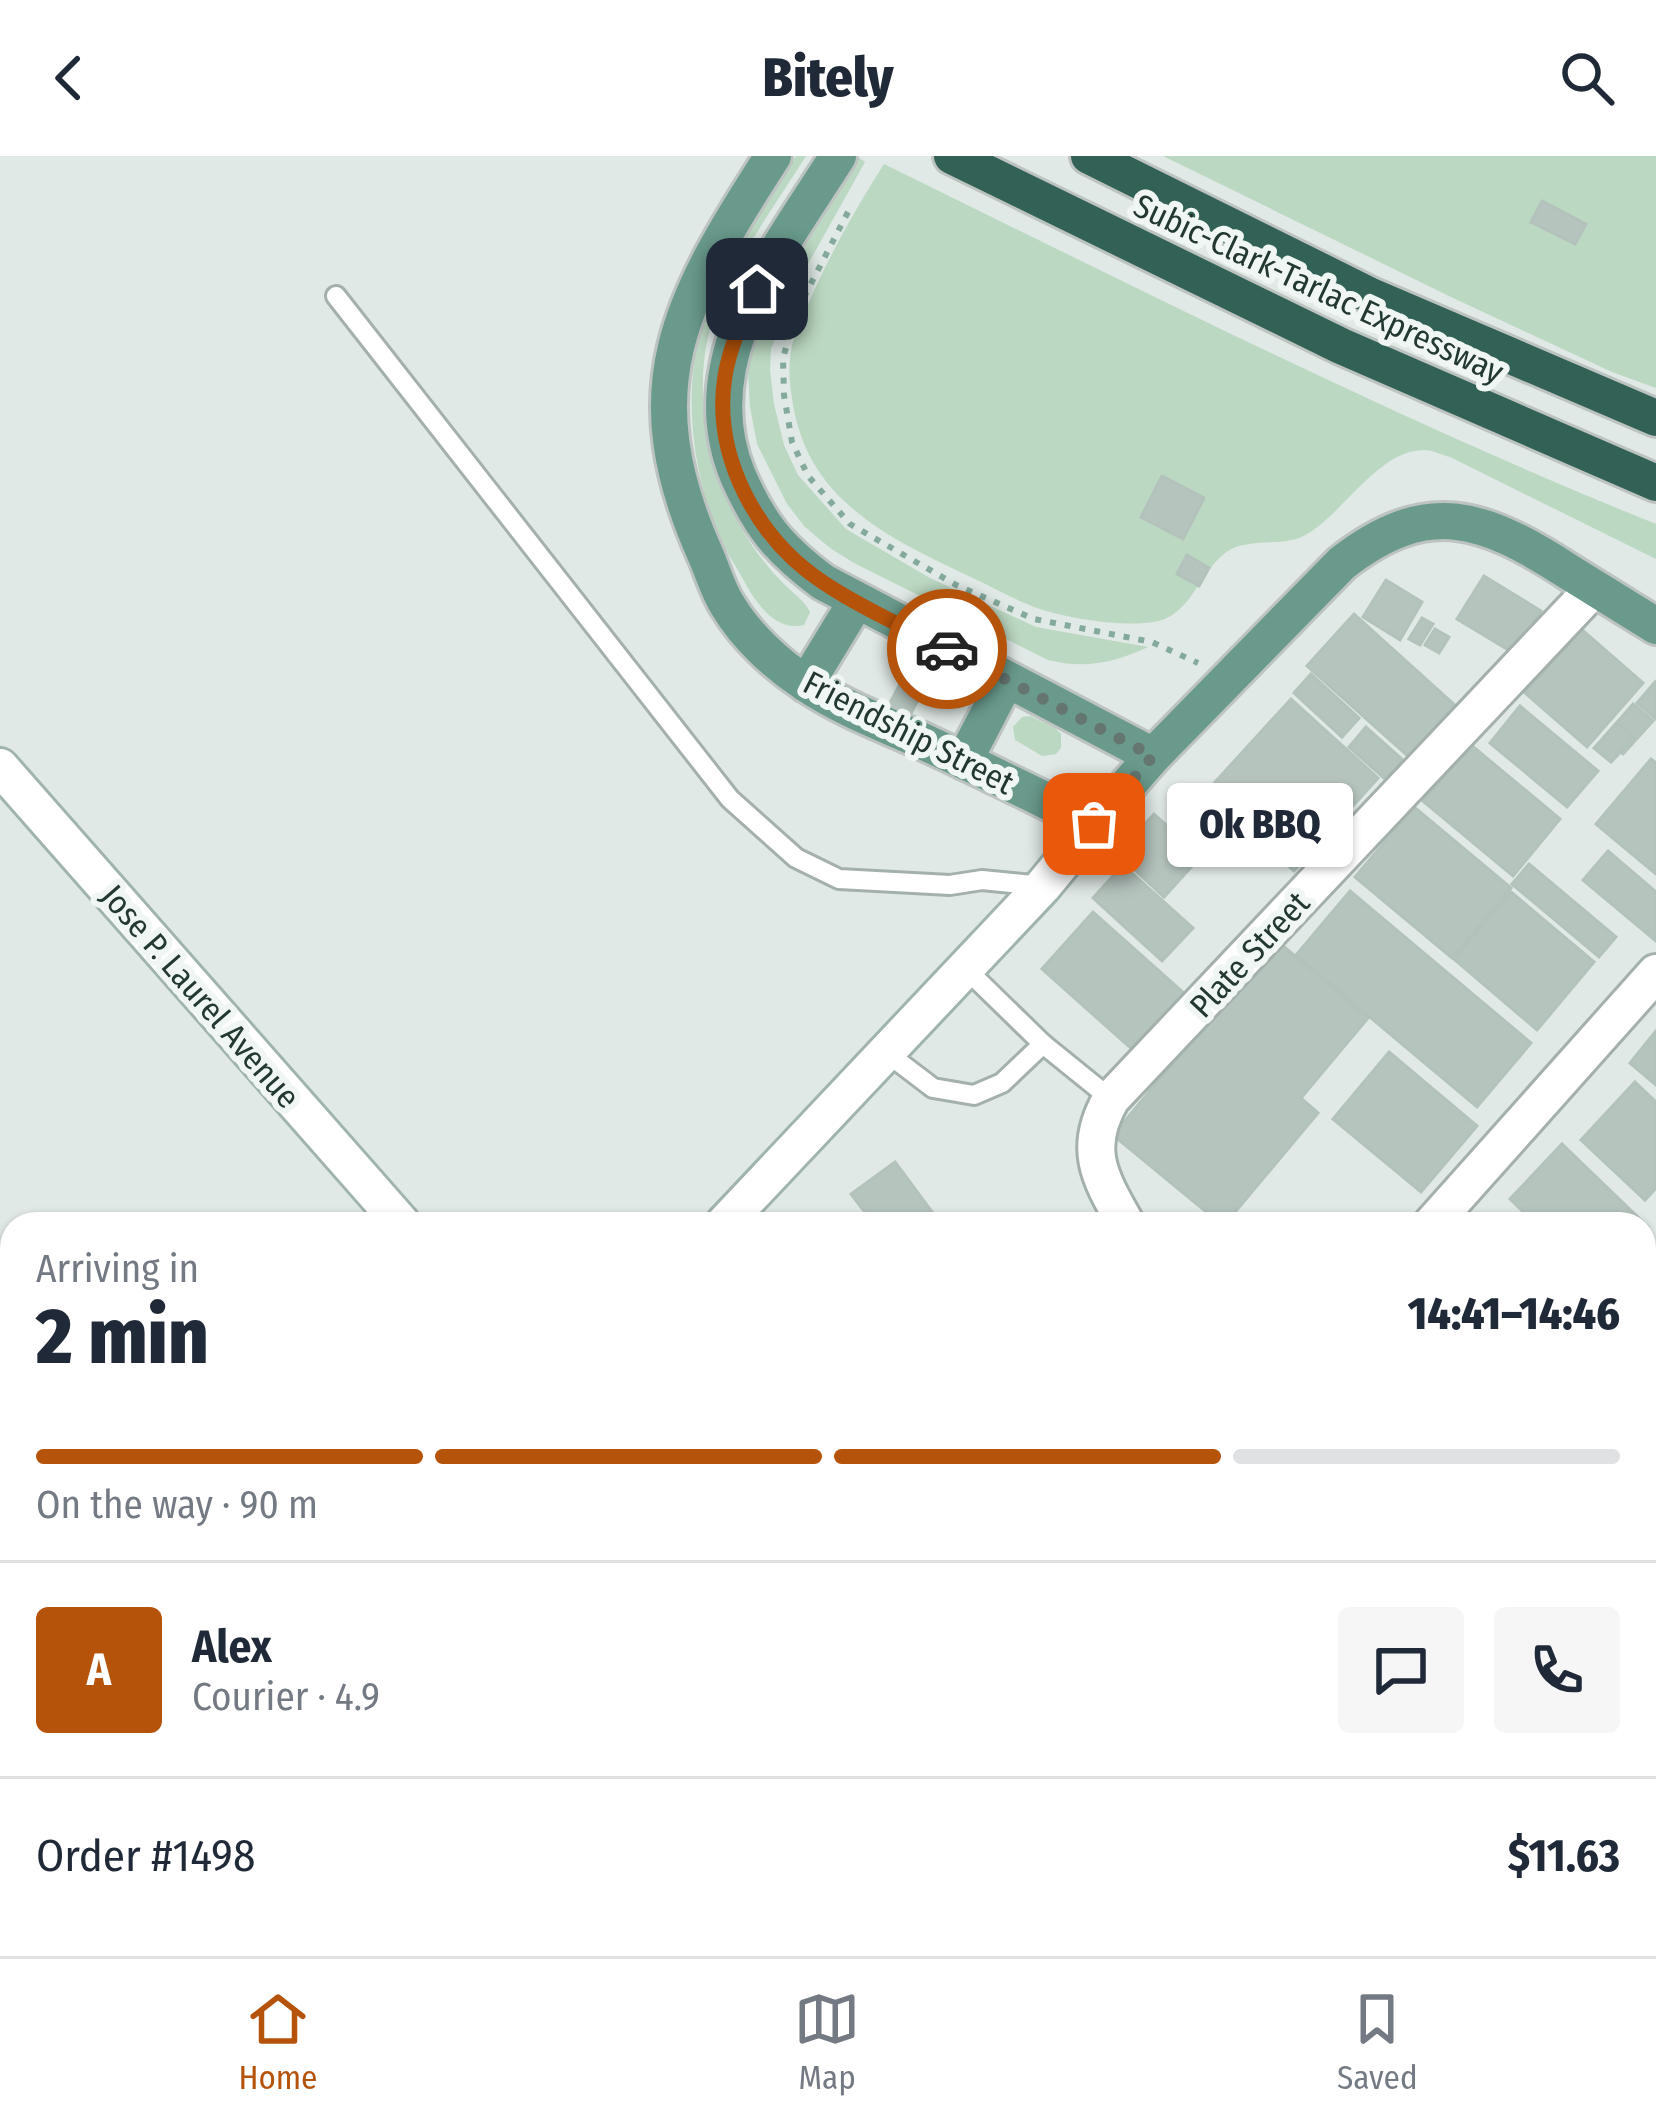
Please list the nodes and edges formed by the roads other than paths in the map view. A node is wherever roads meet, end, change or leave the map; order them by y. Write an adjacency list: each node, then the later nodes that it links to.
1 (773, 156): 12 (main road, Friendship Street)
2 (838, 156): 9 (main road)
3 (952, 156): 7 (highway, Subic-Clark-Tarlac Expressway)
4 (1089, 156): 6 (highway, Subic-Clark-Tarlac Expressway)
5 (337, 296): 17 (lane)
6 (1656, 418)
7 (1656, 483)
8 (1594, 588): 10 (main road); 13 (main road); 22 (street, Plate Street)
9 (856, 602): 11 (main road); 12 (main road)
10 (1656, 626)
11 (1006, 680): 13 (main road); 14 (main road)
12 (806, 684): 14 (main road, Friendship Street)
13 (1153, 756): 16 (main road)
14 (964, 761): 16 (main road, Friendship Street)
15 (0, 767): 23 (street, Jose P. Laurel Avenue)
16 (1094, 824): 17 (street)
17 (1043, 886): 18 (street)
18 (964, 968): 20 (lane); 21 (street)
19 (1656, 973): 26 (street)
20 (1043, 1044): 21 (lane); 22 (lane)
21 (887, 1053): 24 (street)
22 (1112, 1100): 25 (street, Plate Street)
23 (391, 1212)
24 (735, 1212)
25 (1119, 1212)
26 (1443, 1212)

